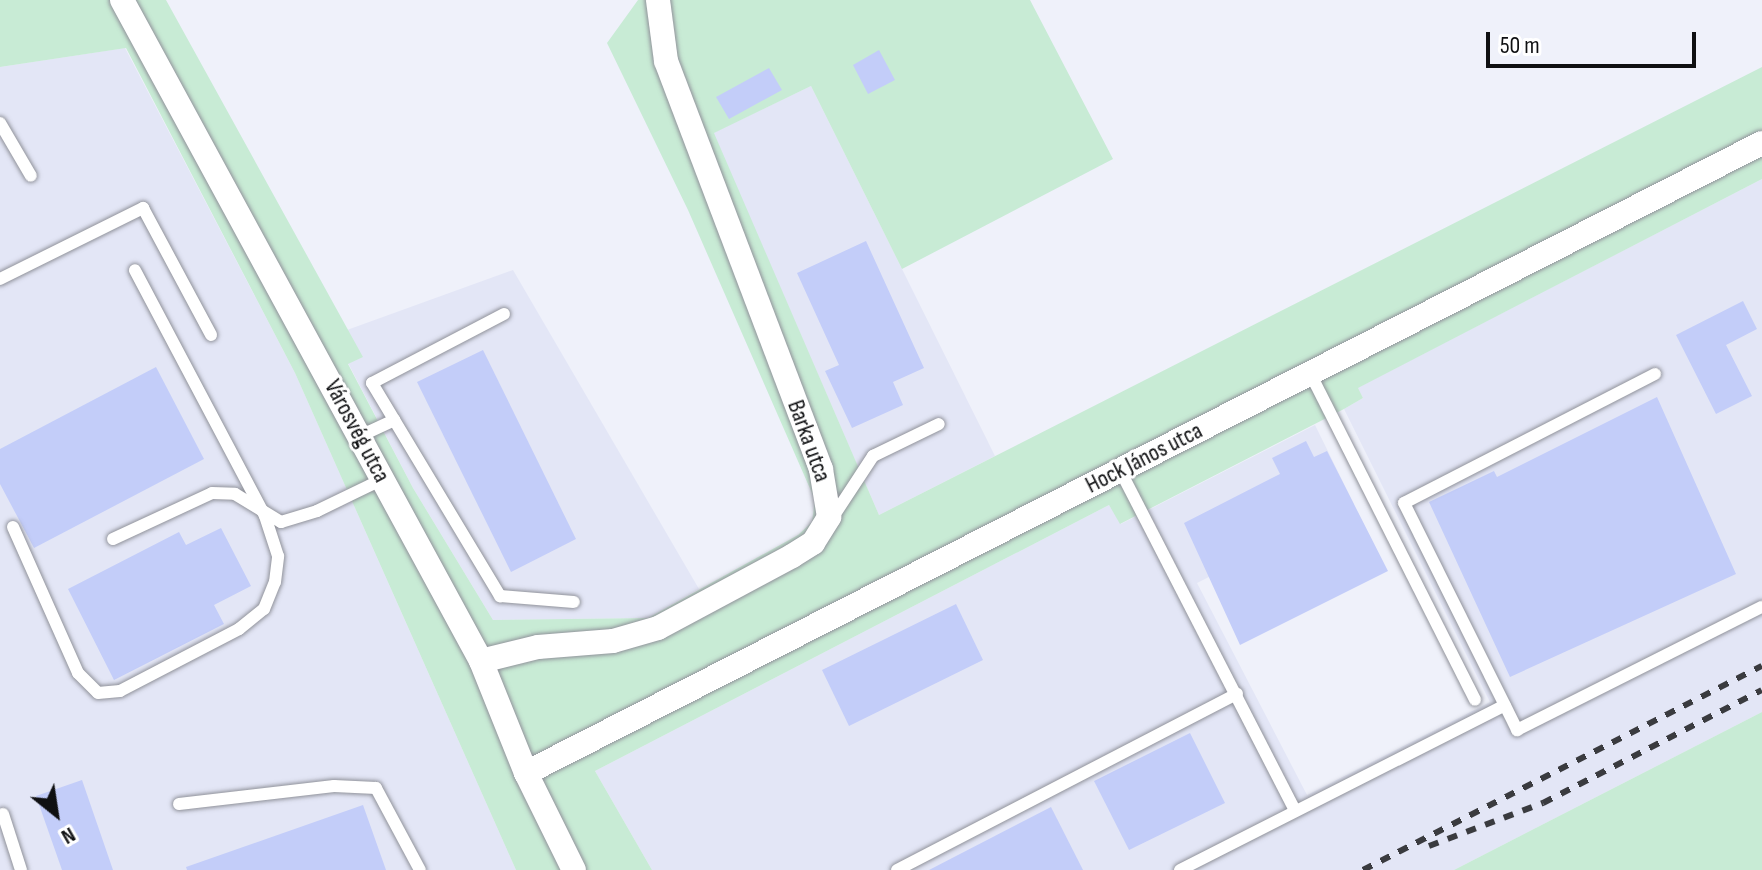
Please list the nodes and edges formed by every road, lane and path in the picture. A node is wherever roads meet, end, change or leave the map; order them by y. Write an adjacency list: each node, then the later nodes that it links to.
1 (122, 0): 14 (street, Városvég utca)
2 (658, 0): 19 (street, Barka utca)
3 (0, 123): 5 (lane)
4 (1762, 143): 10 (street, Hock János utca)
5 (31, 176)
6 (135, 270): 17 (lane)
7 (0, 279): 9 (lane)
8 (504, 314): 12 (lane)
9 (211, 335)
10 (1310, 373): 15 (street, Hock János utca); 25 (lane)
11 (1655, 374): 26 (lane)
12 (394, 420): 14 (lane); 21 (lane)
13 (939, 424): 19 (lane)
14 (360, 436): 16 (street, Városvég utca)
15 (1120, 470): 24 (lane); 27 (street, Hock János utca)
16 (383, 479): 17 (lane); 23 (street, Városvég utca)
17 (265, 516): 18 (lane); 20 (lane)
18 (13, 527)
19 (822, 532): 23 (street)
20 (113, 539)
21 (574, 602)
22 (1762, 607): 26 (lane)
23 (481, 661): 27 (street, Városvég utca)
24 (1237, 694): 29 (lane); 34 (lane)
25 (1475, 700)
26 (1505, 705): 29 (lane)
27 (526, 773): 33 (street, Városvég utca)
28 (179, 804): 32 (lane)
29 (1295, 810): 35 (lane)
30 (3, 814): 31 (lane)
31 (21, 870)
32 (420, 870)
33 (574, 870)
34 (897, 870)
35 (1180, 870)

